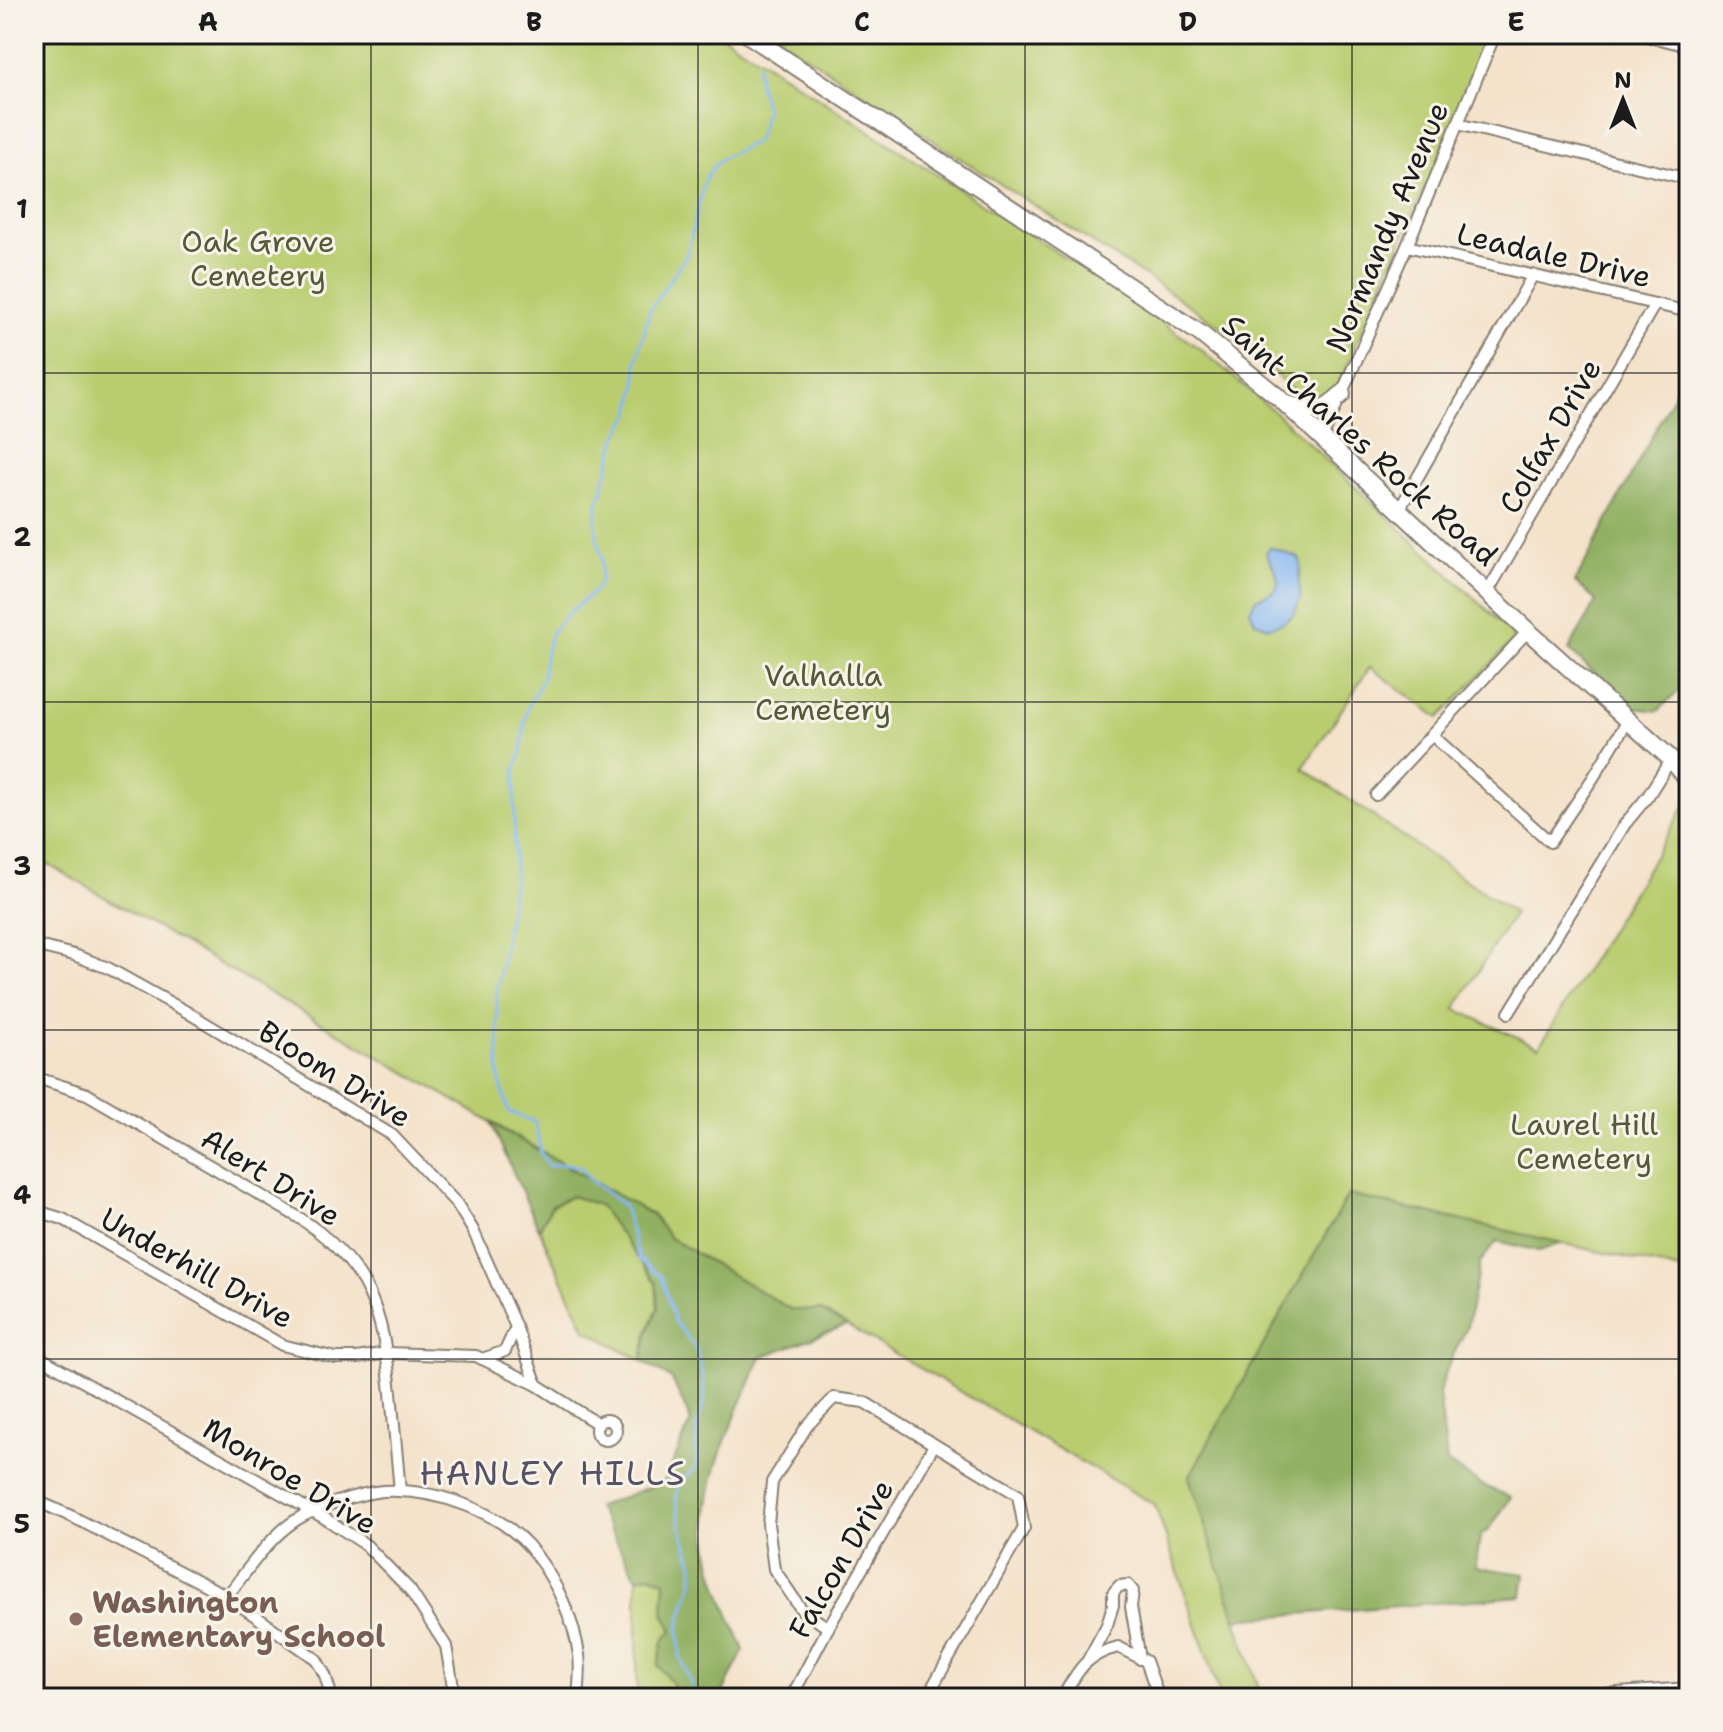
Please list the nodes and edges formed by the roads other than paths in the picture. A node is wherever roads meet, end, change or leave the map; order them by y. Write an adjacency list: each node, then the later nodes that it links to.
1 (747, 34): 12 (main road, Saint Charles Rock Road)
2 (1495, 34): 5 (street, Normandy Avenue)
3 (1638, 34): 4 (street)
4 (1689, 46)
5 (1457, 124): 6 (street); 7 (street, Normandy Avenue)
6 (1689, 179)
7 (1407, 246): 8 (street, Leadale Drive); 11 (street, Normandy Avenue)
8 (1533, 275): 9 (street, Leadale Drive); 14 (street)
9 (1655, 304): 10 (street, Leadale Drive); 15 (street, Colfax Drive)
10 (1689, 312)
11 (1342, 394): 12 (main road); 13 (street, Normandy Avenue)
12 (1286, 404): 13 (main road, Saint Charles Rock Road)
13 (1322, 438): 14 (main road, Saint Charles Rock Road)
14 (1399, 510): 15 (main road, Saint Charles Rock Road)
15 (1487, 593): 16 (main road, Saint Charles Rock Road)
16 (1528, 631): 17 (main road, Saint Charles Rock Road); 18 (street)
17 (1627, 722): 18 (street); 19 (main road, Saint Charles Rock Road)
18 (1432, 735): 22 (street)
19 (1671, 759): 20 (main road, Saint Charles Rock Road); 21 (main road, Saint Charles Rock Road); 24 (street)
20 (1689, 767)
21 (1689, 781)
22 (1376, 795)
23 (34, 945): 27 (street, Bloom Drive)
24 (1509, 1013)
25 (34, 1077): 28 (street, Alert Drive)
26 (34, 1210): 28 (street, Underhill Drive)
27 (516, 1327): 30 (street); 31 (street, Bloom Drive)
28 (387, 1353): 30 (street, Underhill Drive); 34 (street, Alert Drive)
29 (34, 1354): 36 (street, Monroe Drive)
30 (482, 1359): 31 (street, Underhill Drive)
31 (537, 1385): 32 (street, Underhill Drive)
32 (598, 1424)
33 (934, 1445): 38 (street, Falcon Drive); 38 (street); 46 (street)
34 (400, 1491): 36 (street); 44 (street)
35 (34, 1503): 37 (street)
36 (312, 1511): 37 (street); 43 (street, Monroe Drive)
37 (227, 1596): 42 (street)
38 (828, 1628): 45 (street, Falcon Drive)
39 (1140, 1659): 40 (street); 40 (street); 48 (street)
40 (1088, 1660): 47 (street)
41 (1689, 1688): 49 (street)
42 (332, 1698)
43 (455, 1698)
44 (578, 1698)
45 (791, 1698)
46 (926, 1698)
47 (1062, 1698)
48 (1159, 1698)
49 (1547, 1698)

